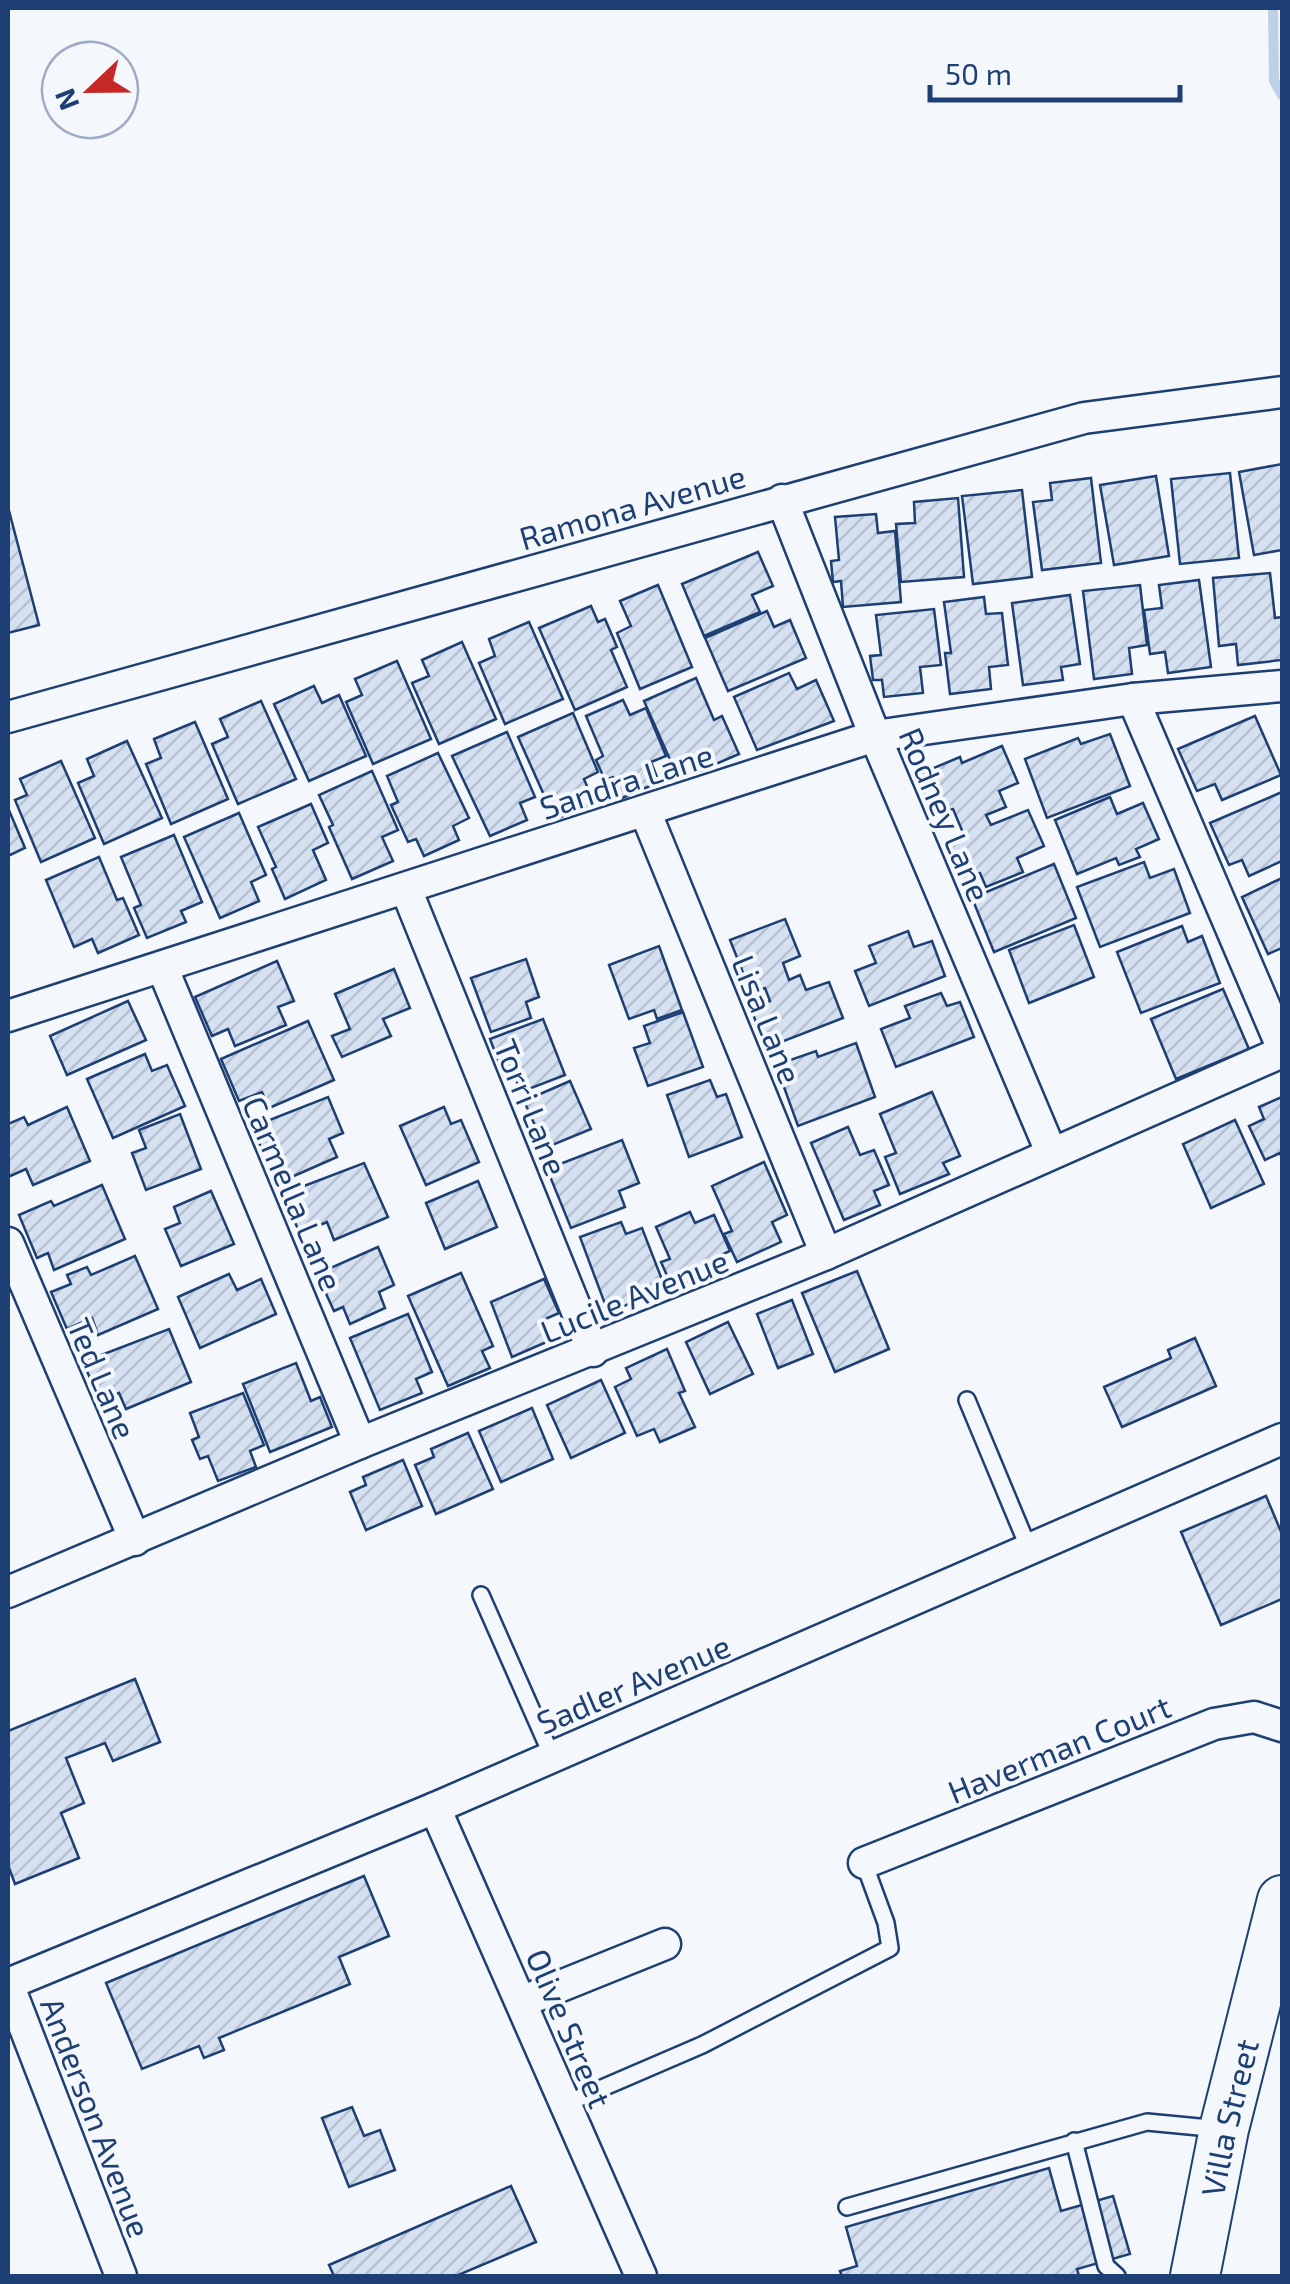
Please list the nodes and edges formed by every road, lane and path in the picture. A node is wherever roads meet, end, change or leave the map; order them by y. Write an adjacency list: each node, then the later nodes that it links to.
1 (1282, 392): 2 (street, Ramona Avenue)
2 (782, 500): 5 (street, Ramona Avenue); 6 (street, Rodney Lane)
3 (1282, 686): 4 (street, Sandra Lane)
4 (1133, 699): 6 (street, Sandra Lane); 11 (street)
5 (8, 717)
6 (875, 736): 7 (street, Sandra Lane); 12 (street, Rodney Lane)
7 (645, 811): 8 (street, Sandra Lane); 14 (street, Lisa Lane)
8 (406, 889): 9 (street, Sandra Lane); 15 (street, Torri Lane)
9 (163, 969): 10 (street, Sandra Lane); 18 (street, Carmella Lane)
10 (8, 1016)
11 (1282, 1049): 12 (street, Lucile Avenue)
12 (1052, 1152): 14 (street, Lucile Avenue)
13 (8, 1244): 19 (street, Ted Lane)
14 (826, 1254): 15 (street, Lucile Avenue)
15 (593, 1351): 18 (street, Lucile Avenue)
16 (967, 1400): 20 (lane)
17 (1282, 1439): 20 (street, Sadler Avenue)
18 (360, 1443): 19 (street, Lucile Avenue)
19 (134, 1540): 21 (street, Lucile Avenue)
20 (1028, 1550): 24 (street, Sadler Avenue)
21 (8, 1592)
22 (481, 1595): 24 (lane)
23 (1282, 1726): 26 (street, Haverman Court)
24 (552, 1756): 25 (street, Sadler Avenue)
25 (435, 1808): 30 (street, Sadler Avenue); 31 (street, Olive Street)
26 (864, 1863): 32 (lane)
27 (1282, 1900): 29 (main road, Villa Street)
28 (665, 1944): 31 (street)
29 (1274, 1968): 33 (main road, Villa Street)
30 (8, 1984): 36 (street, Anderson Avenue)
31 (521, 2002): 32 (street, Olive Street)
32 (565, 2104): 37 (street, Olive Street)
33 (1224, 2129): 34 (lane); 40 (main road, Villa Street)
34 (1074, 2140): 35 (lane); 38 (lane)
35 (847, 2207)
36 (121, 2276)
37 (641, 2276)
38 (1117, 2276)
39 (1183, 2276): 40 (lane)
40 (1195, 2276)

